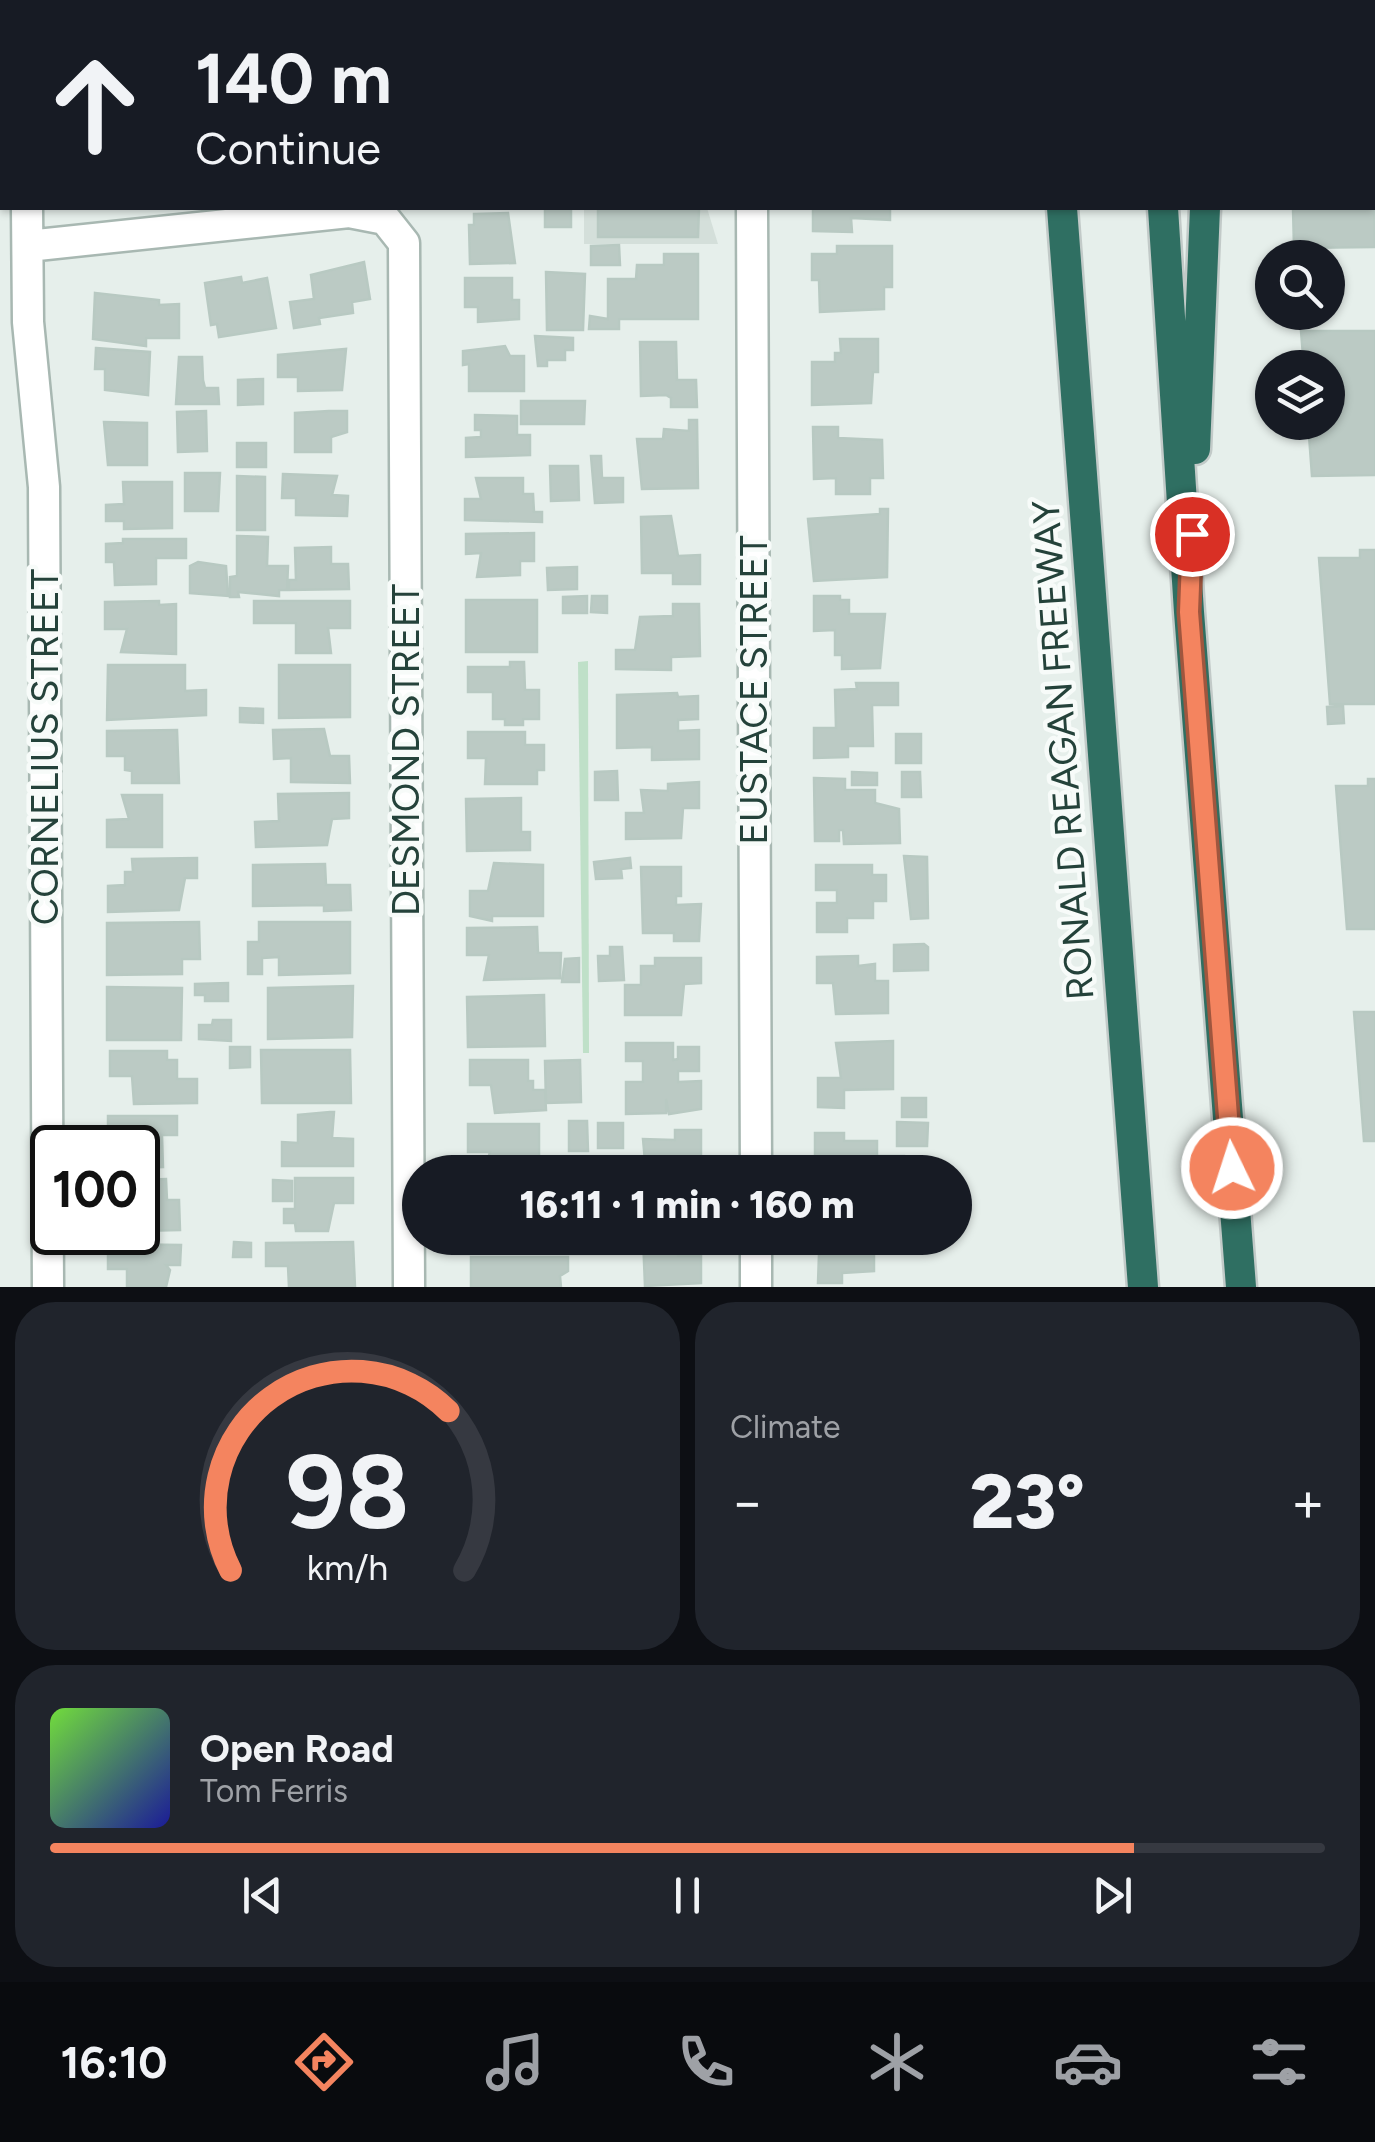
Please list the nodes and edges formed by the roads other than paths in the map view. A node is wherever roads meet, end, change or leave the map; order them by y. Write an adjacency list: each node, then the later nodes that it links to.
1 (27, 210): 6 (street, CORNELIUS STREET)
2 (752, 210): 8 (street, EUSTACE STREET)
3 (1062, 210): 13 (highway, RONALD REAGAN FREEWAY)
4 (1163, 210): 7 (highway)
5 (1205, 210): 7 (highway)
6 (28, 246): 10 (street, CORNELIUS STREET); 11 (street, DESMOND STREET)
7 (1189, 612): 14 (highway)
8 (756, 1155)
9 (756, 1255): 12 (street)
10 (48, 1287)
11 (408, 1287)
12 (756, 1287)
13 (1143, 1287)
14 (1241, 1287)

